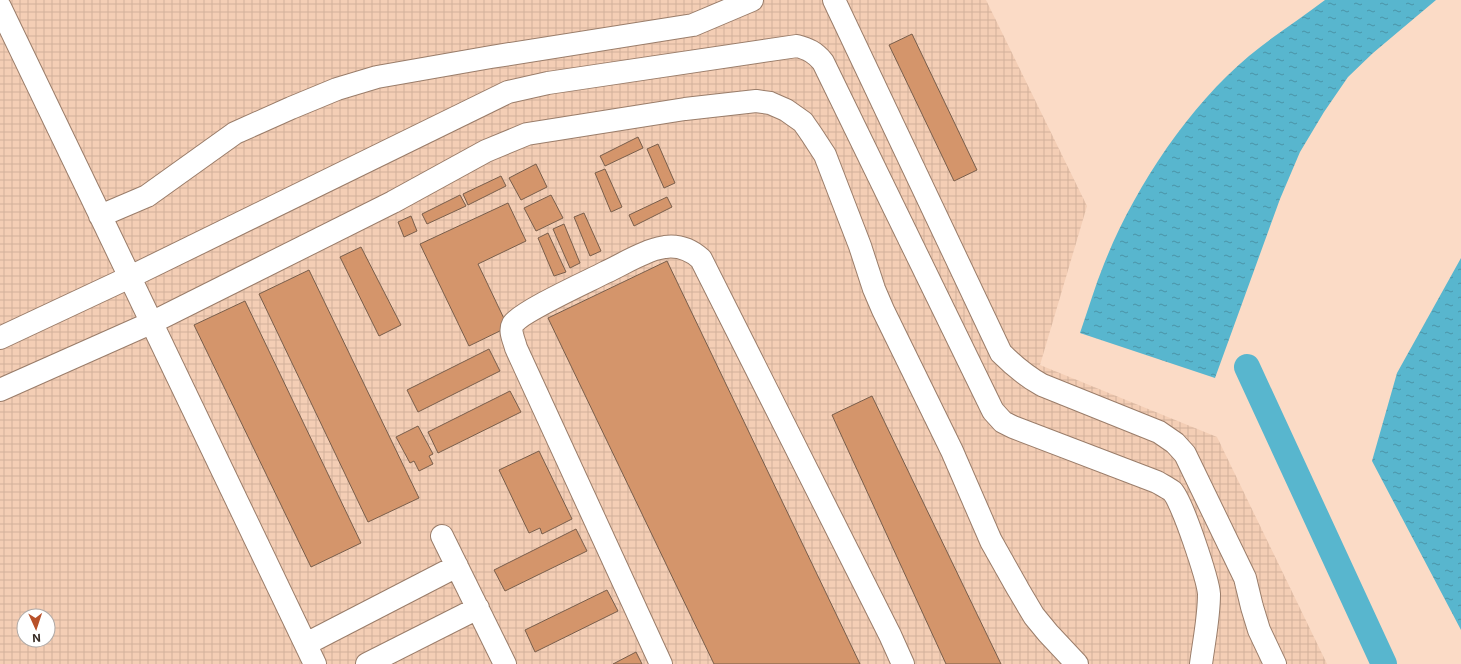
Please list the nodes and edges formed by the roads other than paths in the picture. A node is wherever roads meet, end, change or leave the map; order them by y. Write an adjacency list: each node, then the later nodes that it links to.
1 (752, 0): 4 (lane)
2 (834, 0): 20 (lane)
3 (0, 6): 4 (lane)
4 (100, 216): 5 (lane)
5 (130, 277): 6 (lane); 7 (lane); 19 (lane)
6 (153, 322): 8 (lane); 12 (lane); 18 (lane)
7 (0, 338)
8 (0, 390)
9 (442, 536): 10 (lane)
10 (457, 566): 11 (lane); 12 (lane)
11 (478, 608): 14 (lane); 15 (lane)
12 (306, 644): 13 (lane)
13 (315, 664)
14 (367, 664)
15 (505, 664)
16 (661, 664): 17 (lane)
17 (904, 664)
18 (1077, 664)
19 (1200, 664)
20 (1275, 664)

